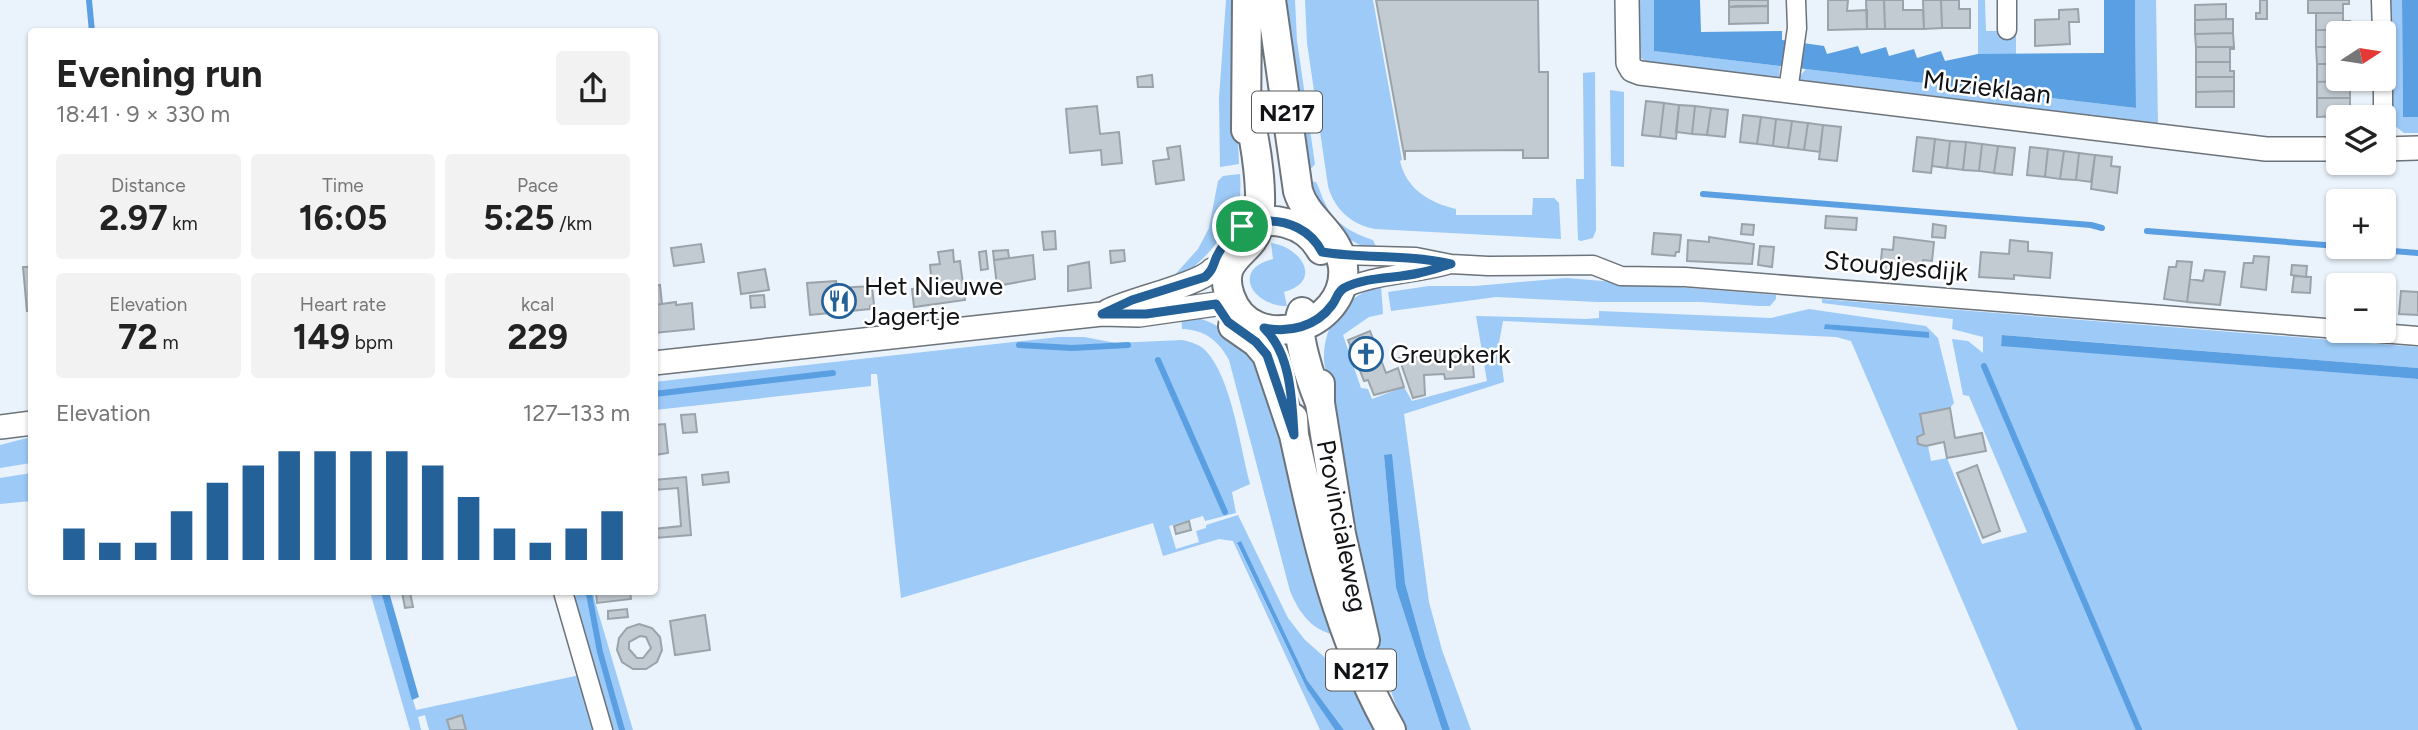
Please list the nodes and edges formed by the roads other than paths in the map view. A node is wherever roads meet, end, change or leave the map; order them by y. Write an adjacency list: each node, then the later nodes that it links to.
1 (1247, 0): 13 (main road, N217)
2 (1271, 0): 14 (main road, N217)
3 (1627, 0): 9 (street, Muzieklaan)
4 (1796, 0): 9 (street)
5 (2007, 0): 8 (street)
6 (2381, 0): 7 (street)
7 (2382, 21)
8 (2007, 30)
9 (1790, 81): 12 (street, Muzieklaan)
10 (2396, 147): 11 (street)
11 (2418, 148)
12 (2326, 149)
13 (1250, 224): 14 (main road); 16 (main road); 18 (main road, N217)
14 (1331, 253): 15 (street, Stougjesdijk); 17 (main road); 20 (main road, N217)
15 (1451, 264): 17 (street, Stougjesdijk); 21 (street, Stougjesdijk)
16 (1212, 270): 18 (main road); 19 (street)
17 (1339, 291): 20 (main road)
18 (1225, 305): 19 (street); 22 (main road, N217)
19 (1102, 314): 25 (street)
20 (1309, 323): 22 (main road); 30 (main road, Provincialeweg / N217)
21 (2326, 328)
22 (1254, 332): 30 (main road, Provincialeweg / N217)
23 (2396, 334): 24 (street)
24 (2418, 336)
25 (658, 363)
26 (28, 424): 27 (street)
27 (0, 427)
28 (565, 595): 29 (street)
29 (603, 730)
30 (1392, 730)

